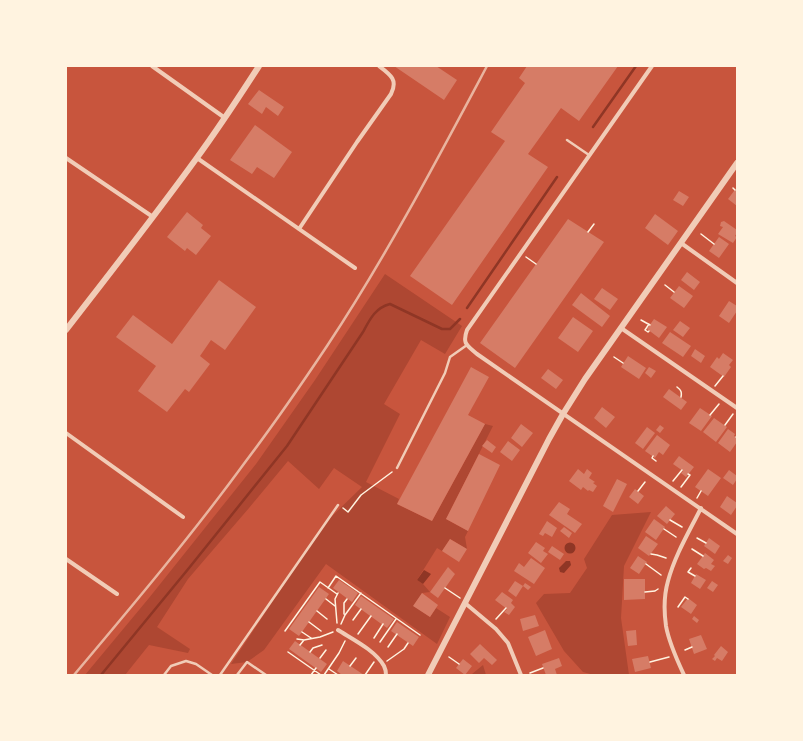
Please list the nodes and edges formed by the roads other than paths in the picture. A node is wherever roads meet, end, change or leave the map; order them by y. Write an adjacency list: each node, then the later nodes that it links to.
1 (152, 66): 5 (street)
2 (259, 66): 5 (street)
3 (379, 66): 12 (street)
4 (652, 66): 7 (street)
5 (225, 118): 9 (street)
6 (567, 140): 7 (lane)
7 (590, 155): 18 (street)
8 (66, 158): 11 (street)
9 (197, 158): 11 (street); 12 (street)
10 (737, 164): 13 (street)
11 (153, 217): 17 (street)
12 (299, 229): 14 (street)
13 (681, 243): 15 (street); 16 (street)
14 (355, 268)
15 (737, 283)
16 (621, 328): 19 (street); 20 (street)
17 (66, 330)
18 (467, 345): 20 (street); 22 (lane)
19 (737, 408)
20 (563, 414): 24 (street); 29 (street)
21 (66, 433): 25 (street)
22 (397, 468)
23 (338, 505): 33 (lane)
24 (700, 508): 26 (street); 39 (street)
25 (183, 517)
26 (737, 534)
27 (66, 559): 28 (street)
28 (117, 594)
29 (466, 603): 37 (street); 38 (street)
30 (338, 630): 36 (street)
31 (164, 675): 32 (lane)
32 (212, 675)
33 (220, 675)
34 (236, 675): 35 (lane)
35 (266, 675)
36 (386, 675)
37 (428, 675)
38 (521, 675)
39 (684, 675)

